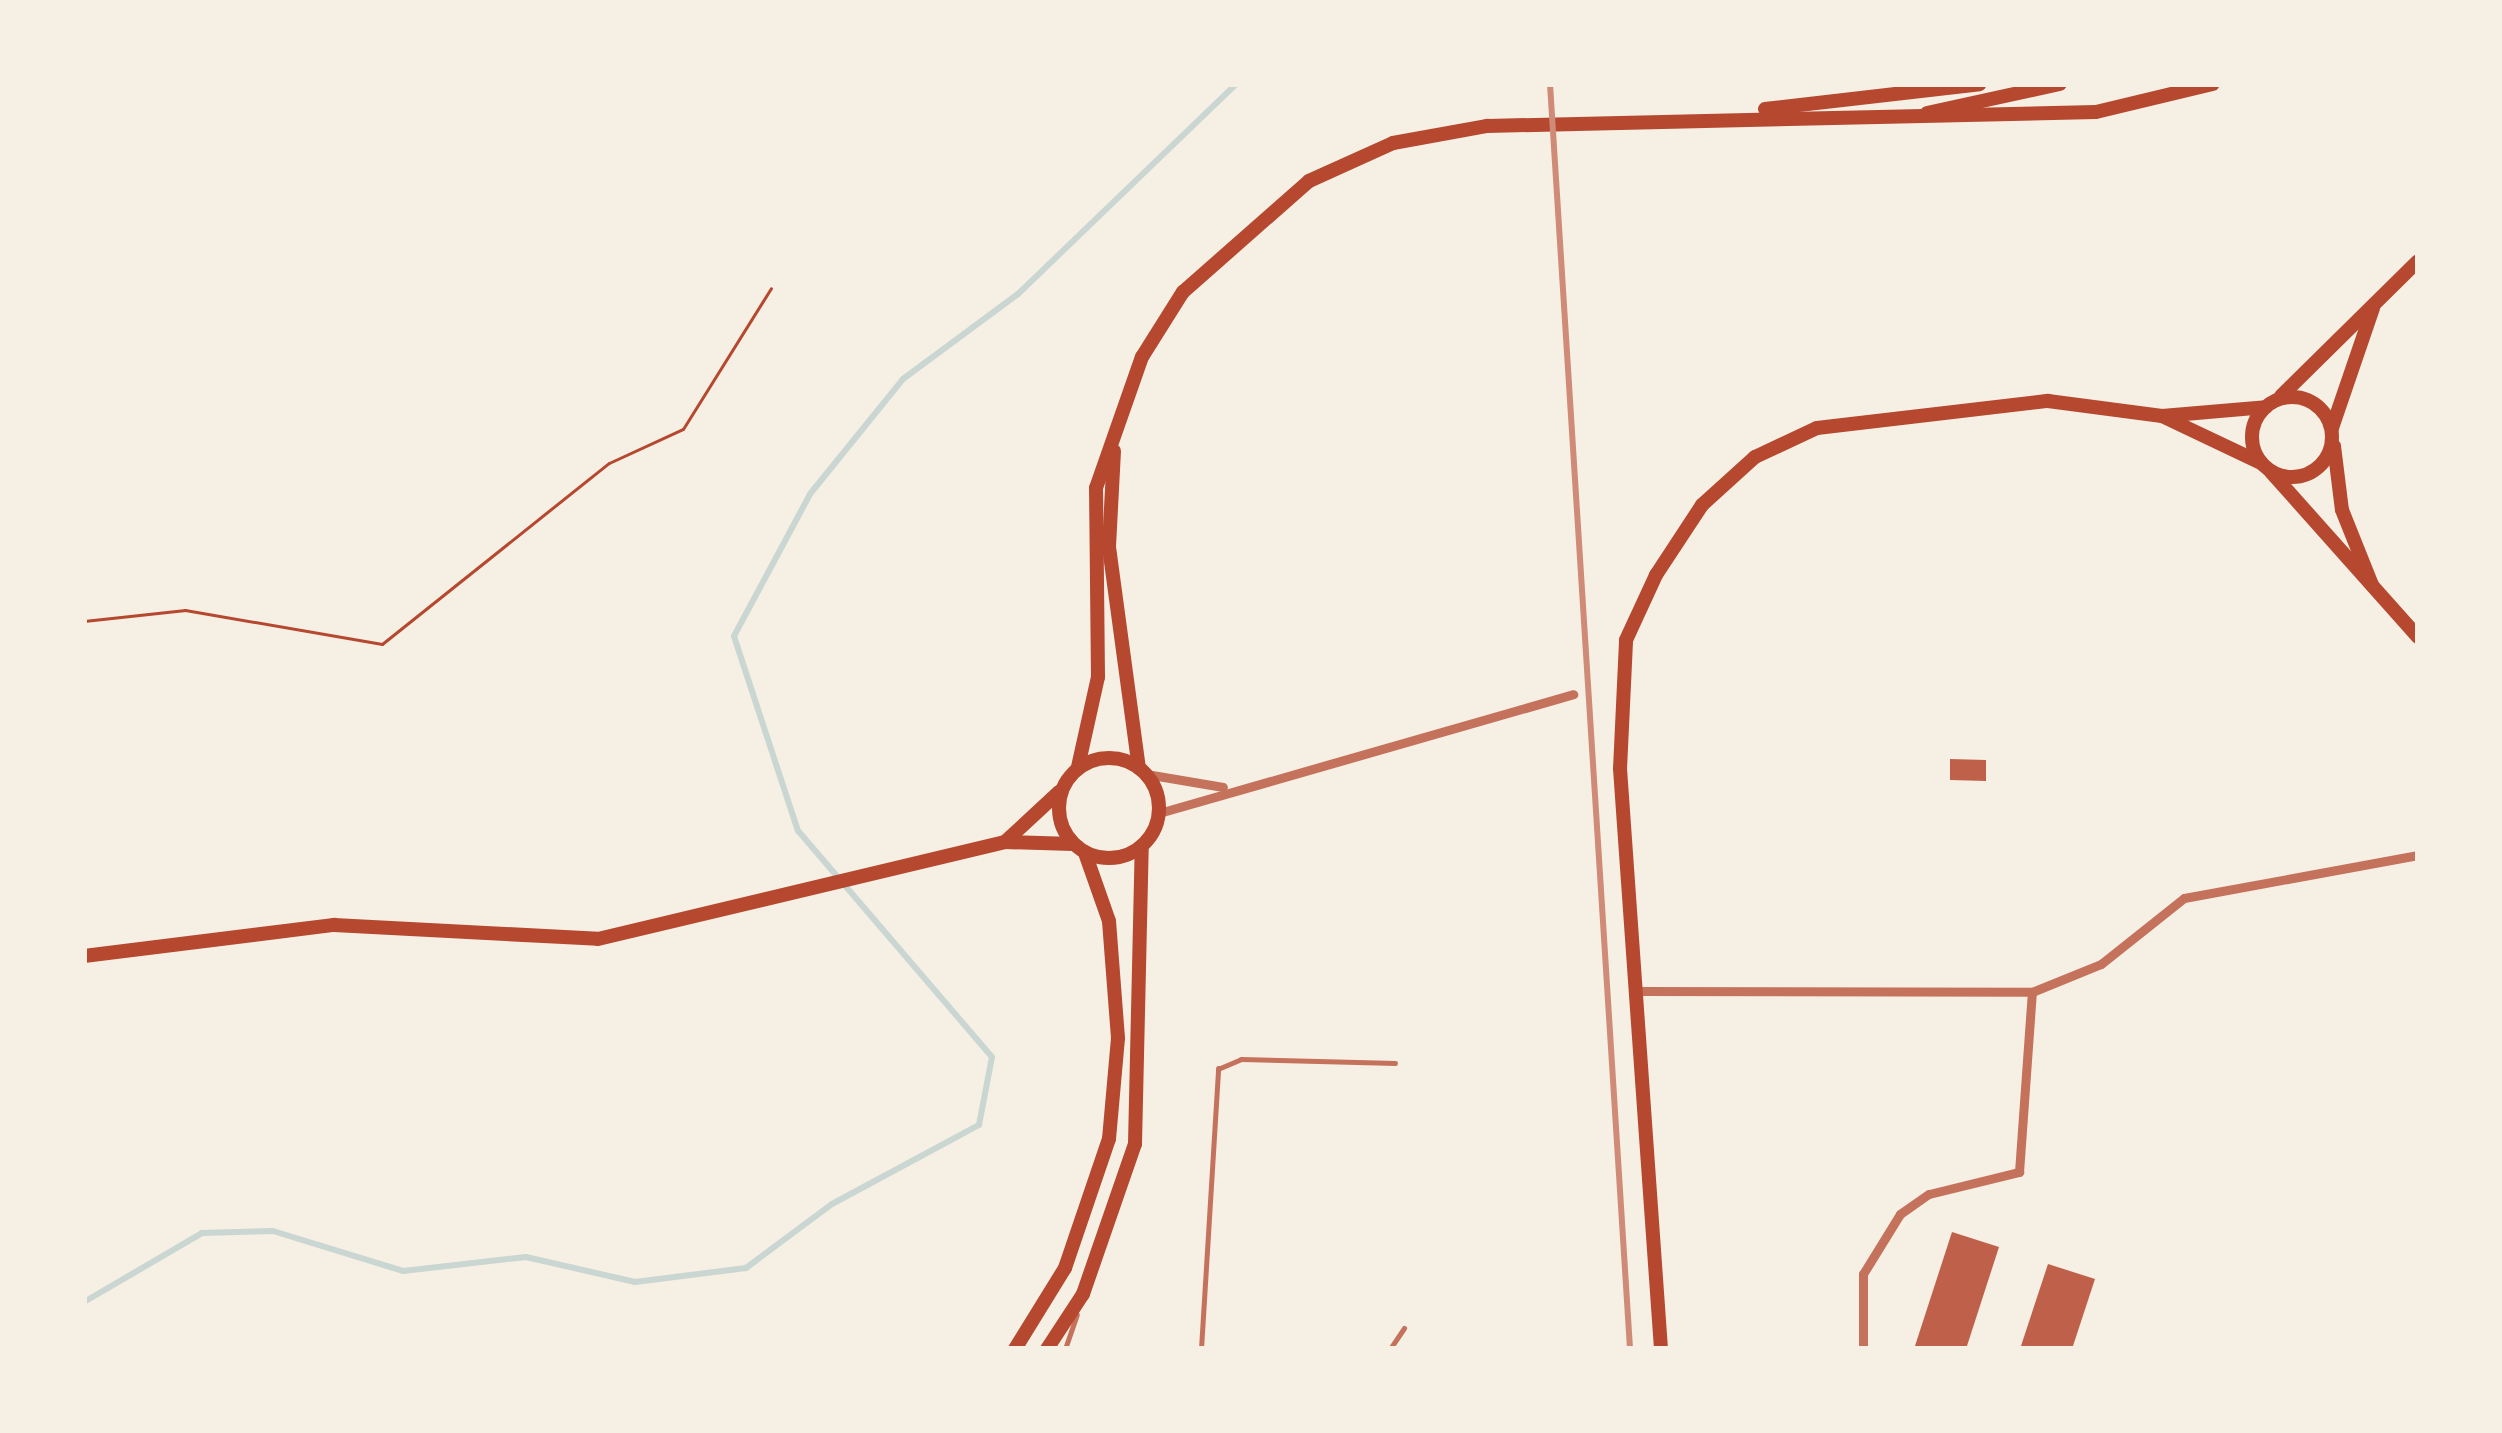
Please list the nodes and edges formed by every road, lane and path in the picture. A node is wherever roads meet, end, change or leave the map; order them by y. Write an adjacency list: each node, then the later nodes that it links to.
1 (1980, 84): 4 (main road)
2 (2060, 84): 5 (main road)
3 (2213, 84): 5 (main road)
4 (1695, 116): 5 (main road); 11 (main road)
5 (1904, 117)
6 (2418, 261): 8 (main road)
7 (771, 288): 15 (path)
8 (2375, 302): 9 (main road); 12 (main road)
9 (2272, 403): 10 (main road); 12 (main road); 13 (main road)
10 (2162, 416): 13 (main road); 28 (main road)
11 (1114, 433): 18 (main road); 19 (main road)
12 (2332, 434): 13 (main road); 14 (main road)
13 (2266, 468): 14 (main road)
14 (2372, 585): 16 (main road)
15 (84, 622)
16 (2418, 637)
17 (1573, 694): 20 (street)
18 (1078, 767): 19 (main road); 21 (main road)
19 (1143, 771): 20 (street); 22 (main road)
20 (1228, 788): 22 (street)
21 (1061, 791): 23 (main road); 25 (main road)
22 (1159, 813): 24 (main road)
23 (1005, 842): 25 (main road); 27 (main road)
24 (1142, 846): 25 (main road); 31 (main road)
25 (1079, 848): 33 (main road)
26 (2418, 855): 29 (street)
27 (84, 956)
28 (1636, 991): 29 (street); 38 (main road)
29 (2032, 992): 39 (street)
30 (1395, 1063): 36 (lane)
31 (1083, 1294): 34 (main road); 35 (lane)
32 (1404, 1328): 37 (lane)
33 (1015, 1349)
34 (1047, 1349)
35 (1065, 1349)
36 (1201, 1349)
37 (1390, 1349)
38 (1661, 1349)
39 (1863, 1349)

